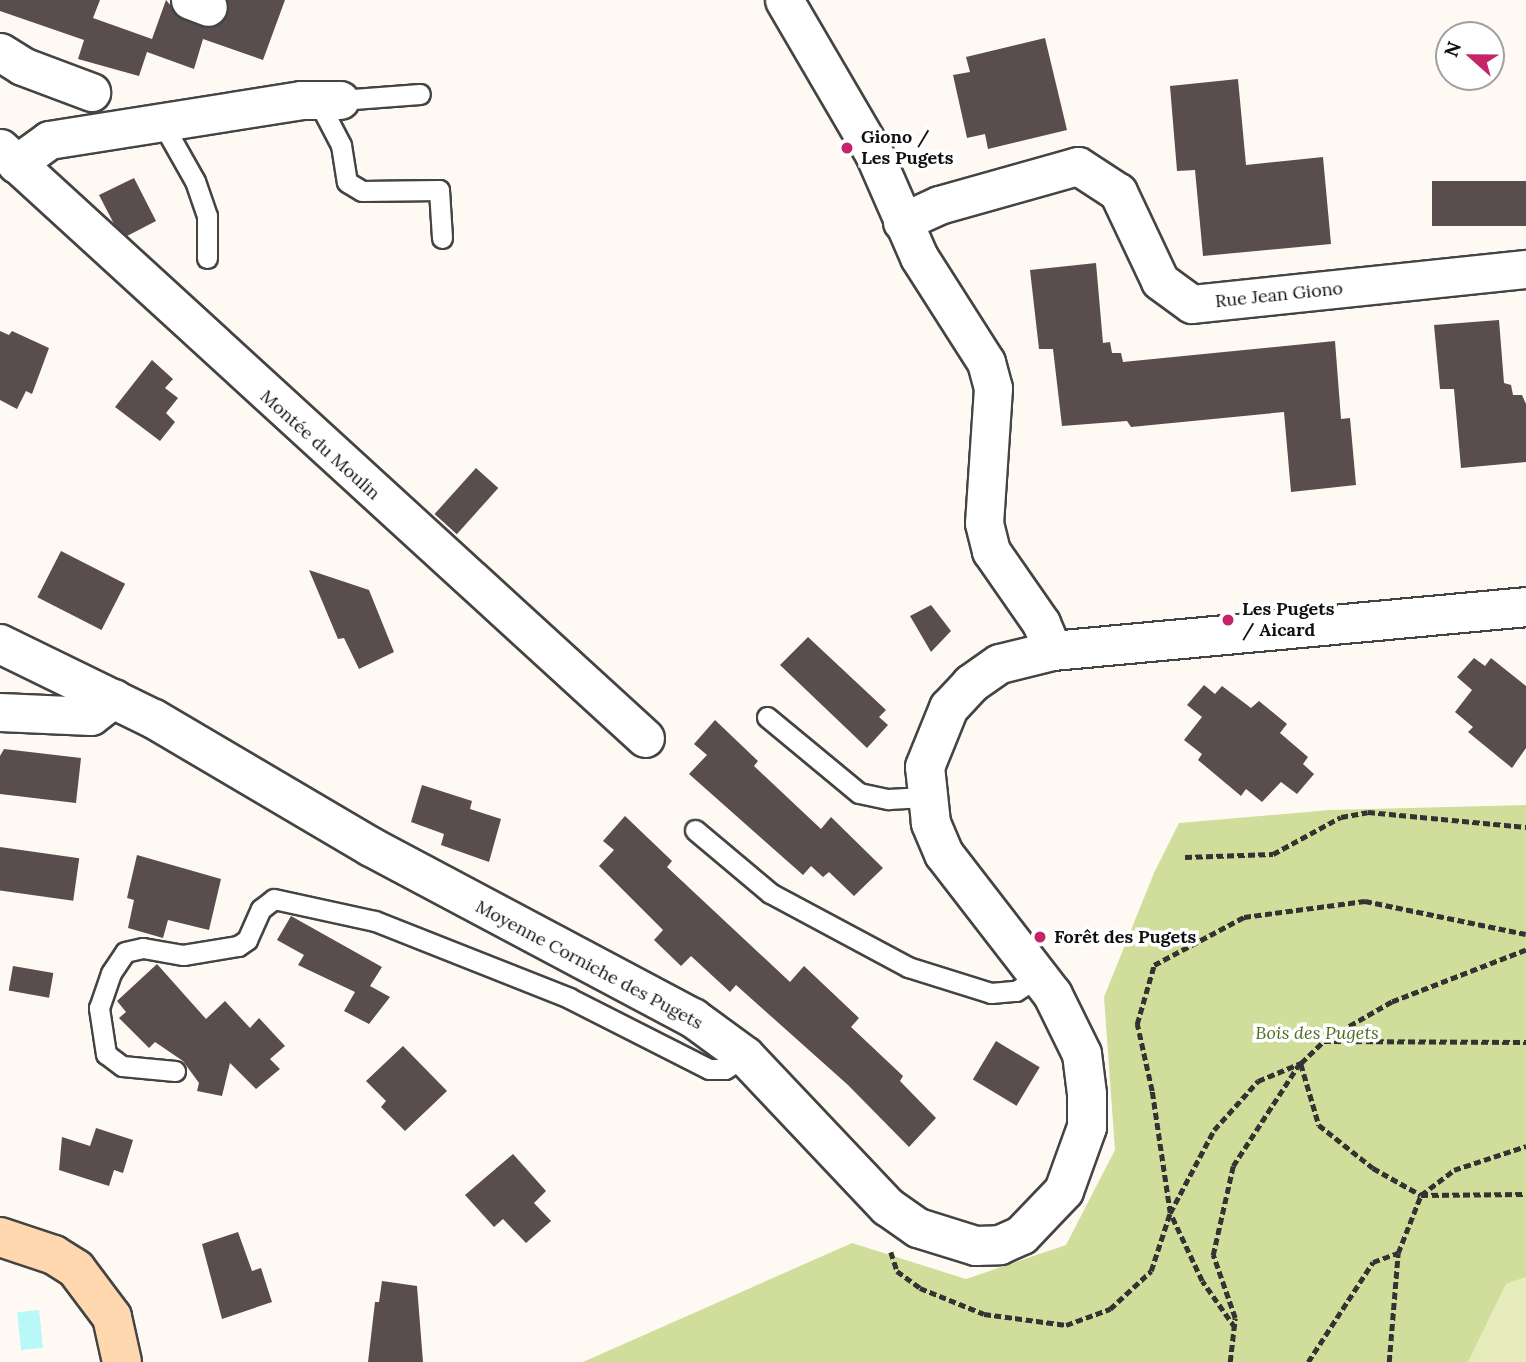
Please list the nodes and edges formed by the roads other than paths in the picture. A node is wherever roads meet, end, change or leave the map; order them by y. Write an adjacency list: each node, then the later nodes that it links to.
1 (784, 0): 8 (street)
2 (0, 52): 3 (street)
3 (91, 92)
4 (421, 94): 5 (lane)
5 (330, 101): 6 (street); 9 (lane)
6 (161, 121): 7 (street); 10 (lane)
7 (8, 156): 18 (street, Montée du Moulin)
8 (902, 222): 11 (street, Rue Jean Giono); 14 (street)
9 (442, 238)
10 (207, 258)
11 (1526, 268)
12 (1526, 607): 14 (street, Moyenne Corniche des Pugets)
13 (0, 644): 15 (street, Moyenne Corniche des Pugets)
14 (1053, 652): 19 (street, Moyenne Corniche des Pugets)
15 (114, 698): 16 (street); 22 (street, Moyenne Corniche des Pugets)
16 (0, 712)
17 (767, 717): 19 (lane)
18 (645, 738)
19 (925, 797): 21 (street, Moyenne Corniche des Pugets)
20 (695, 830): 21 (lane)
21 (1039, 976): 22 (street, Moyenne Corniche des Pugets)
22 (746, 1056): 23 (lane)
23 (175, 1071)
24 (0, 1237): 25 (main road)
25 (122, 1362)

